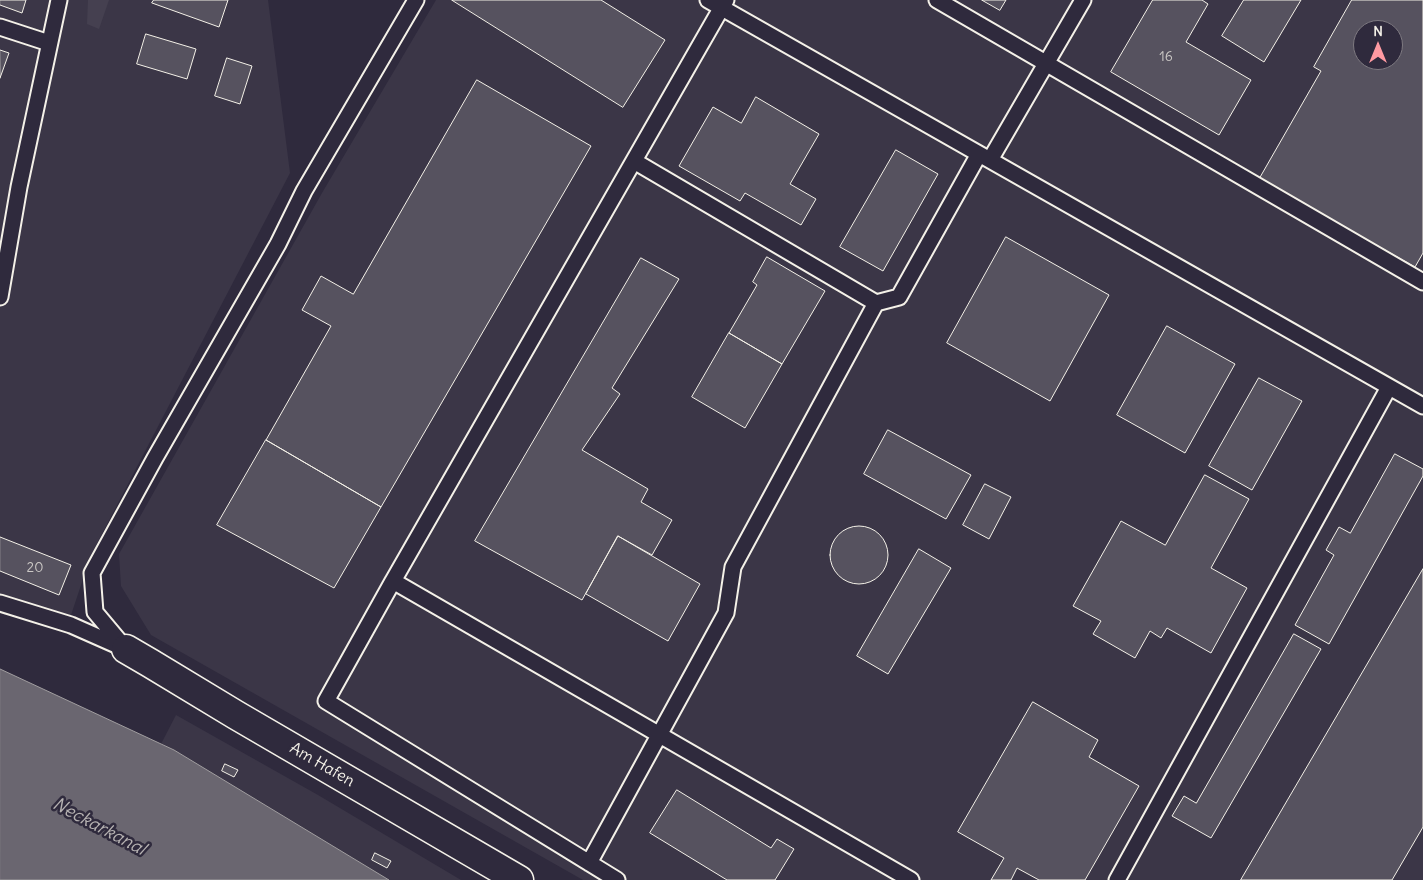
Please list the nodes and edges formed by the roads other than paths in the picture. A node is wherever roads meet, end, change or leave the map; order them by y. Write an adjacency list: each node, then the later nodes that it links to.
1 (58, 0): 8 (lane)
2 (416, 0): 19 (lane, Am Hafen)
3 (708, 0): 6 (lane)
4 (937, 0): 9 (lane)
5 (1083, 0): 9 (lane)
6 (724, 4): 10 (lane); 11 (lane)
7 (0, 27): 8 (lane)
8 (49, 43): 13 (lane)
9 (1047, 64): 10 (lane); 12 (lane)
10 (984, 157): 14 (lane); 15 (lane)
11 (634, 161): 14 (lane); 17 (lane)
12 (1423, 282)
13 (0, 297)
14 (876, 303): 20 (lane)
15 (1389, 387): 16 (lane); 25 (lane)
16 (1423, 406)
17 (393, 581): 20 (lane); 21 (lane)
18 (0, 603): 19 (lane, Am Hafen)
19 (126, 650): 22 (street, Am Hafen)
20 (660, 735): 21 (lane); 24 (lane)
21 (589, 863): 23 (lane)
22 (519, 880)
23 (617, 880)
24 (911, 880)
25 (1117, 880)

